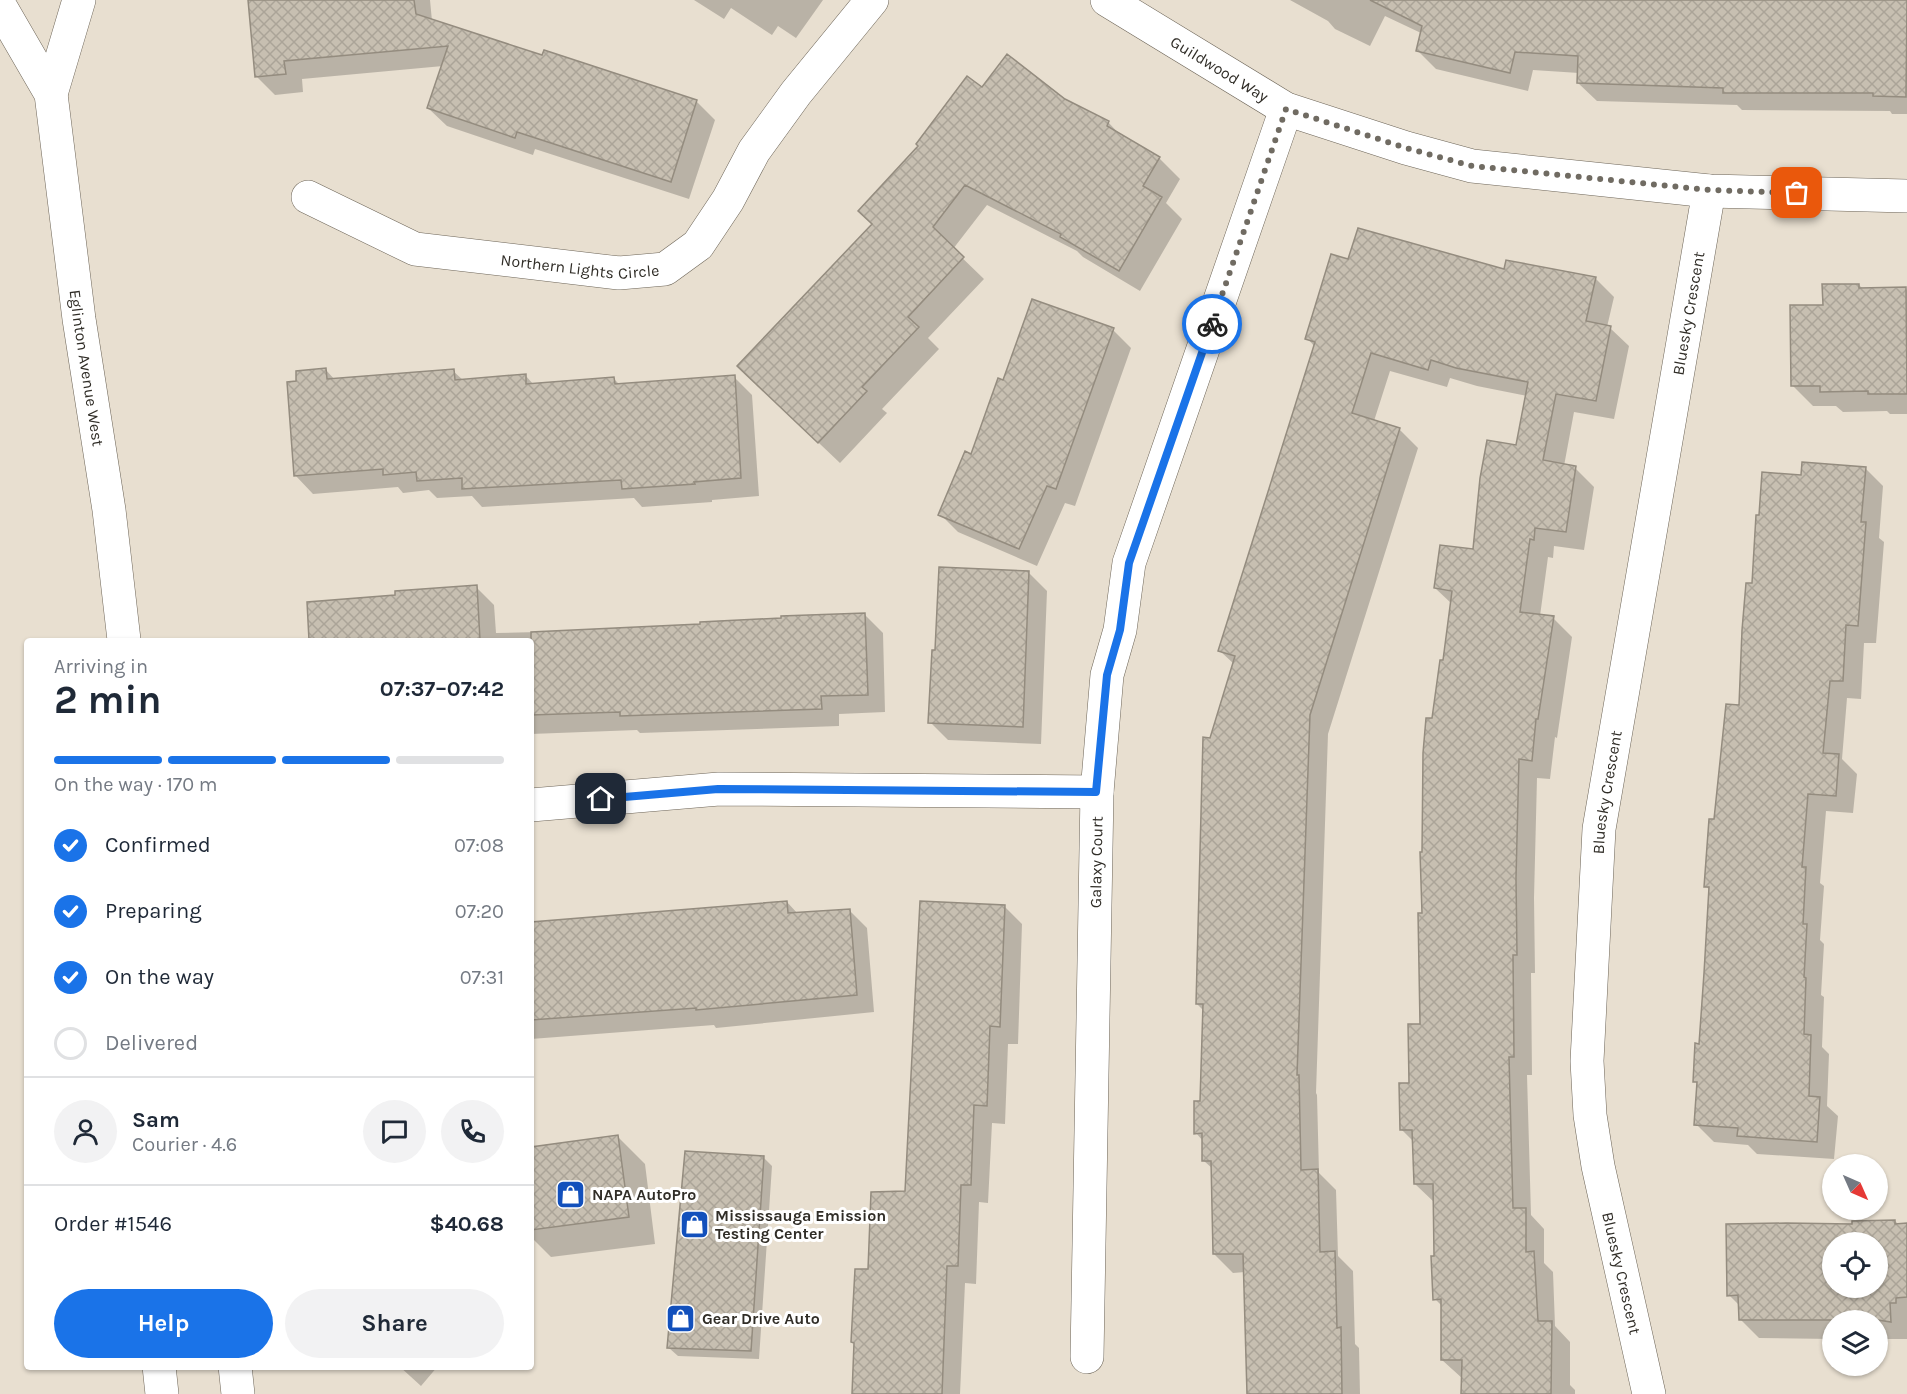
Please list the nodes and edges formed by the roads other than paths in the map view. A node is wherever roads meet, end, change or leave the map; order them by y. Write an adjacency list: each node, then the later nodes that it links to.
1 (79, 0): 5 (street, Eglinton Avenue West)
2 (872, 0): 9 (street, Northern Lights Circle)
3 (1107, 0): 6 (street, Guildwood Way)
4 (0, 6): 5 (street, Eglinton Avenue West)
5 (51, 94): 10 (street, Eglinton Avenue West)
6 (1286, 109): 7 (street, Guildwood Way); 11 (street, Galaxy Court)
7 (1709, 190): 8 (street, Guildwood Way); 18 (street, Bluesky Crescent)
8 (1907, 196)
9 (308, 197)
10 (124, 638)
11 (1096, 792): 12 (street); 13 (street, Galaxy Court)
12 (534, 805)
13 (1087, 1357)
14 (159, 1370): 16 (street)
15 (235, 1370): 17 (street)
16 (162, 1394)
17 (238, 1394)
18 (1649, 1394)

